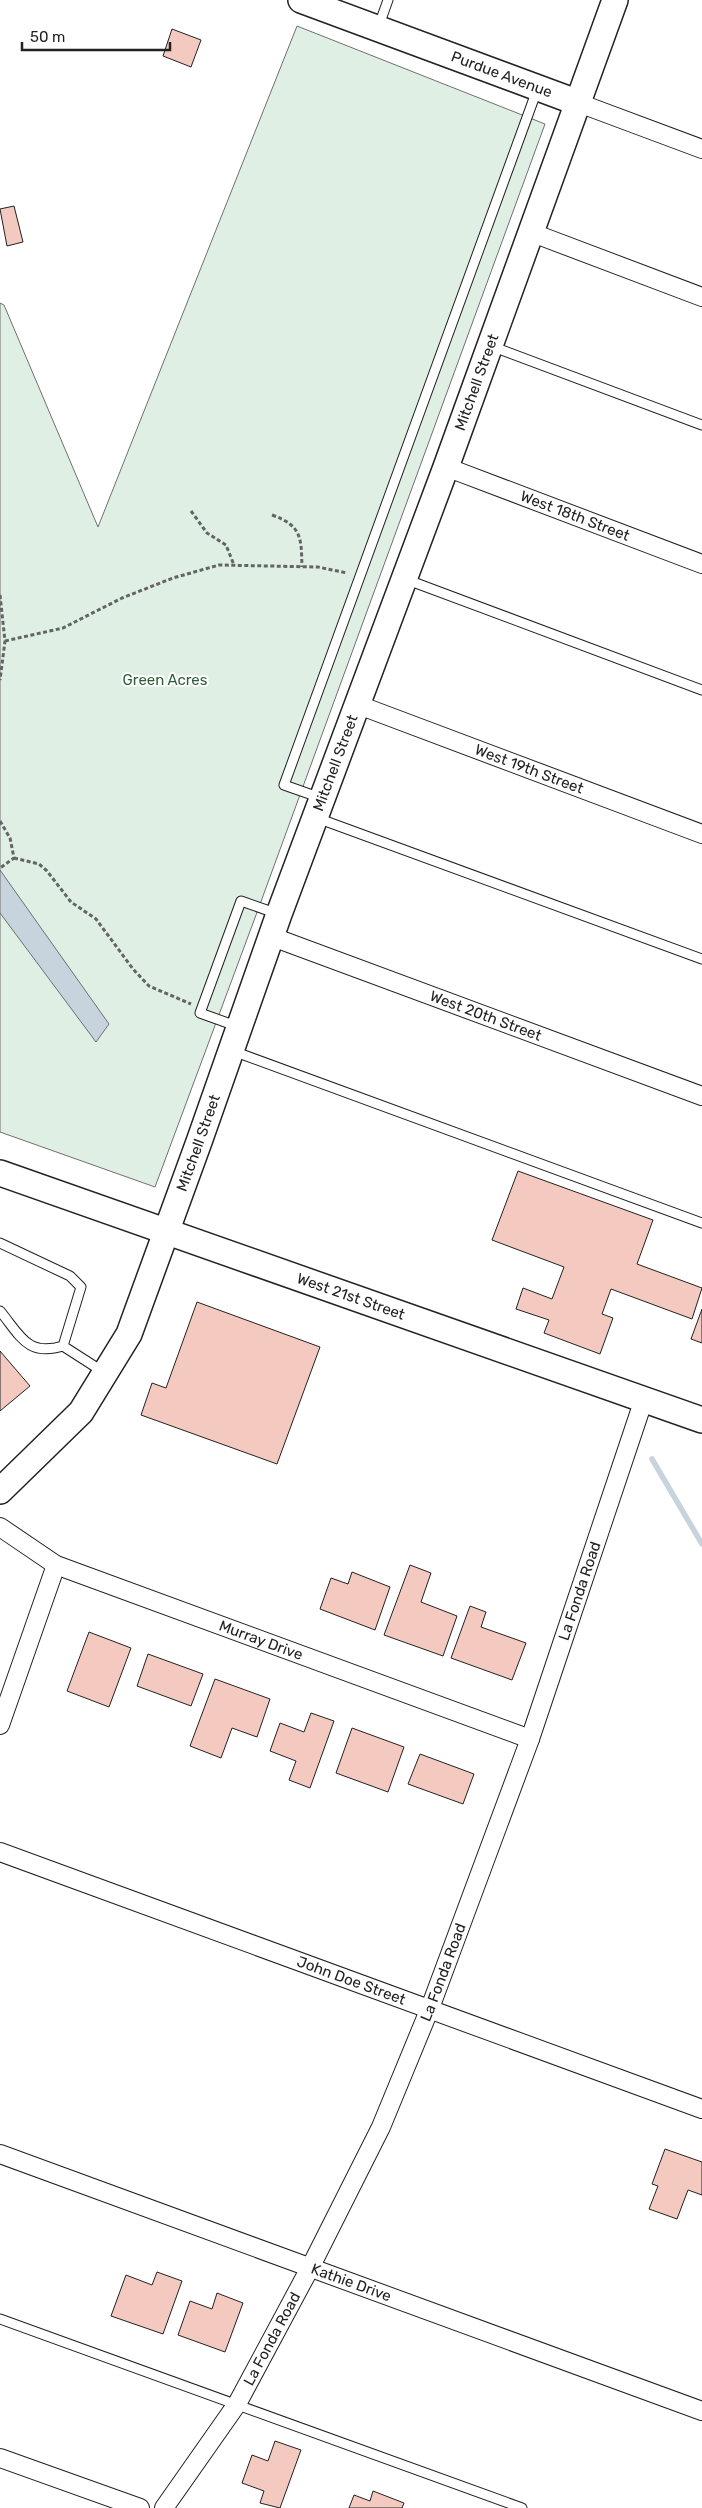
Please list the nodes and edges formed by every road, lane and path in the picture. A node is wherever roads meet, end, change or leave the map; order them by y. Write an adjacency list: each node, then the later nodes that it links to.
1 (301, 0): 4 (street, Purdue Avenue)
2 (388, 0): 4 (lane)
3 (615, 0): 6 (street, Mitchell Street)
4 (378, 28): 5 (street, Purdue Avenue)
5 (538, 87): 6 (street, Purdue Avenue); 18 (lane)
6 (576, 102): 7 (street, Purdue Avenue); 8 (street, Mitchell Street)
7 (702, 149)
8 (530, 232): 9 (street); 10 (street, Mitchell Street)
9 (702, 296)
10 (489, 346): 11 (lane); 12 (street, Mitchell Street)
11 (702, 425)
12 (446, 467): 15 (street, West 18th Street); 19 (street, Mitchell Street)
13 (191, 511): 16 (path)
14 (272, 514): 17 (path)
15 (702, 564)
16 (234, 565): 17 (path); 21 (path)
17 (302, 567): 18 (path)
18 (360, 578): 25 (lane)
19 (404, 579): 23 (lane); 24 (street, Mitchell Street)
20 (0, 595): 21 (path)
21 (4, 641): 22 (path)
22 (0, 680)
23 (702, 690)
24 (356, 704): 25 (street, Mitchell Street); 27 (street, West 19th Street)
25 (318, 807): 30 (street, Mitchell Street); 31 (lane)
26 (0, 821): 28 (path)
27 (702, 834)
28 (14, 858): 29 (path); 32 (path)
29 (0, 868)
30 (274, 925): 32 (lane); 33 (street, Mitchell Street); 35 (street, West 20th Street)
31 (702, 959)
32 (202, 1008): 33 (lane)
33 (239, 1027): 34 (street, Mitchell Street)
34 (231, 1050): 37 (lane); 38 (street, Mitchell Street)
35 (702, 1096)
36 (0, 1173): 38 (street, West 21st Street)
37 (702, 1222)
38 (167, 1230): 42 (street, Mitchell Street); 43 (street, West 21st Street)
39 (0, 1243): 41 (lane)
40 (0, 1311): 41 (lane)
41 (63, 1346): 42 (lane)
42 (105, 1373): 45 (street, Mitchell Street)
43 (644, 1399): 44 (street, West 21st Street); 49 (street, La Fonda Road)
44 (702, 1420)
45 (0, 1490)
46 (0, 1527): 47 (street, Murray Drive)
47 (56, 1565): 48 (street); 49 (street, Murray Drive)
48 (0, 1724)
49 (530, 1739): 51 (street, La Fonda Road)
50 (0, 1852): 51 (street, John Doe Street)
51 (430, 2008): 52 (street, John Doe Street); 54 (street, La Fonda Road)
52 (702, 2108)
53 (0, 2154): 54 (street, Kathie Drive)
54 (311, 2266): 56 (street, La Fonda Road); 57 (street, Kathie Drive)
55 (0, 2319): 56 (lane)
56 (237, 2404): 60 (street, La Fonda Road); 61 (lane)
57 (702, 2411)
58 (0, 2458): 59 (street)
59 (140, 2508)
60 (164, 2508)
61 (522, 2508)

